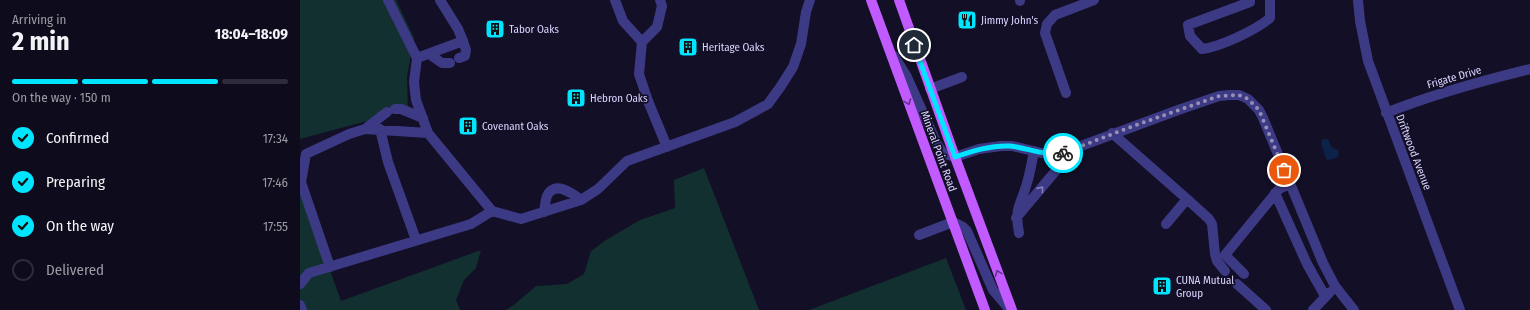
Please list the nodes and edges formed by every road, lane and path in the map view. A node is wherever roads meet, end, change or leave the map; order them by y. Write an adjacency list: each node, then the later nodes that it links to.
1 (388, 0): 16 (street)
2 (440, 0): 12 (street)
3 (615, 0): 13 (street)
4 (660, 0): 13 (street)
5 (810, 0): 29 (street)
6 (871, 0): 14 (main road, Mineral Point Road)
7 (898, 0): 21 (main road, Mineral Point Road)
8 (1094, 0): 22 (street)
9 (1250, 0): 10 (street)
10 (1270, 0)
11 (1358, 0): 23 (street, Driftwood Avenue)
12 (463, 41): 15 (street); 17 (street)
13 (642, 42): 29 (street)
14 (889, 48): 32 (street); 40 (main road, Mineral Point Road, one-way to 40)
15 (429, 54): 16 (street); 18 (street)
16 (417, 58): 24 (street)
17 (460, 58)
18 (450, 63)
19 (1530, 69): 23 (street, Frigate Drive)
20 (962, 77): 21 (street)
21 (930, 89): 32 (main road, Mineral Point Road)
22 (1066, 93)
23 (1386, 112): 58 (street, Driftwood Avenue)
24 (422, 118): 25 (street); 27 (street)
25 (365, 129): 26 (street); 45 (street)
26 (380, 129): 27 (street); 44 (street)
27 (428, 133): 37 (street)
28 (1112, 134): 30 (street); 33 (street); 35 (street)
29 (667, 147): 36 (street)
30 (1076, 147): 31 (street); 39 (street, one-way to 30)
31 (1034, 152): 32 (street); 39 (street)
32 (955, 157): 55 (main road, Mineral Point Road, one-way to 32)
33 (1289, 184): 34 (street); 50 (street)
34 (1275, 193): 47 (street); 52 (street)
35 (1187, 199): 41 (street); 46 (street)
36 (581, 200): 38 (street); 38 (street)
37 (492, 211): 38 (street); 44 (street)
38 (544, 212)
39 (1016, 218): 42 (street)
40 (953, 222): 43 (street); 54 (main road, Mineral Point Road); 55 (street)
41 (1166, 224)
42 (1018, 232)
43 (919, 235)
44 (416, 240): 45 (street)
45 (330, 267): 48 (street)
46 (1225, 271)
47 (1244, 274)
48 (300, 284)
49 (1237, 284): 56 (street)
50 (1335, 286): 52 (street); 57 (street)
51 (300, 304): 53 (street)
52 (1321, 305)
53 (302, 310)
54 (985, 310)
55 (1011, 310)
56 (1266, 310)
57 (1354, 310)
58 (1460, 310)

